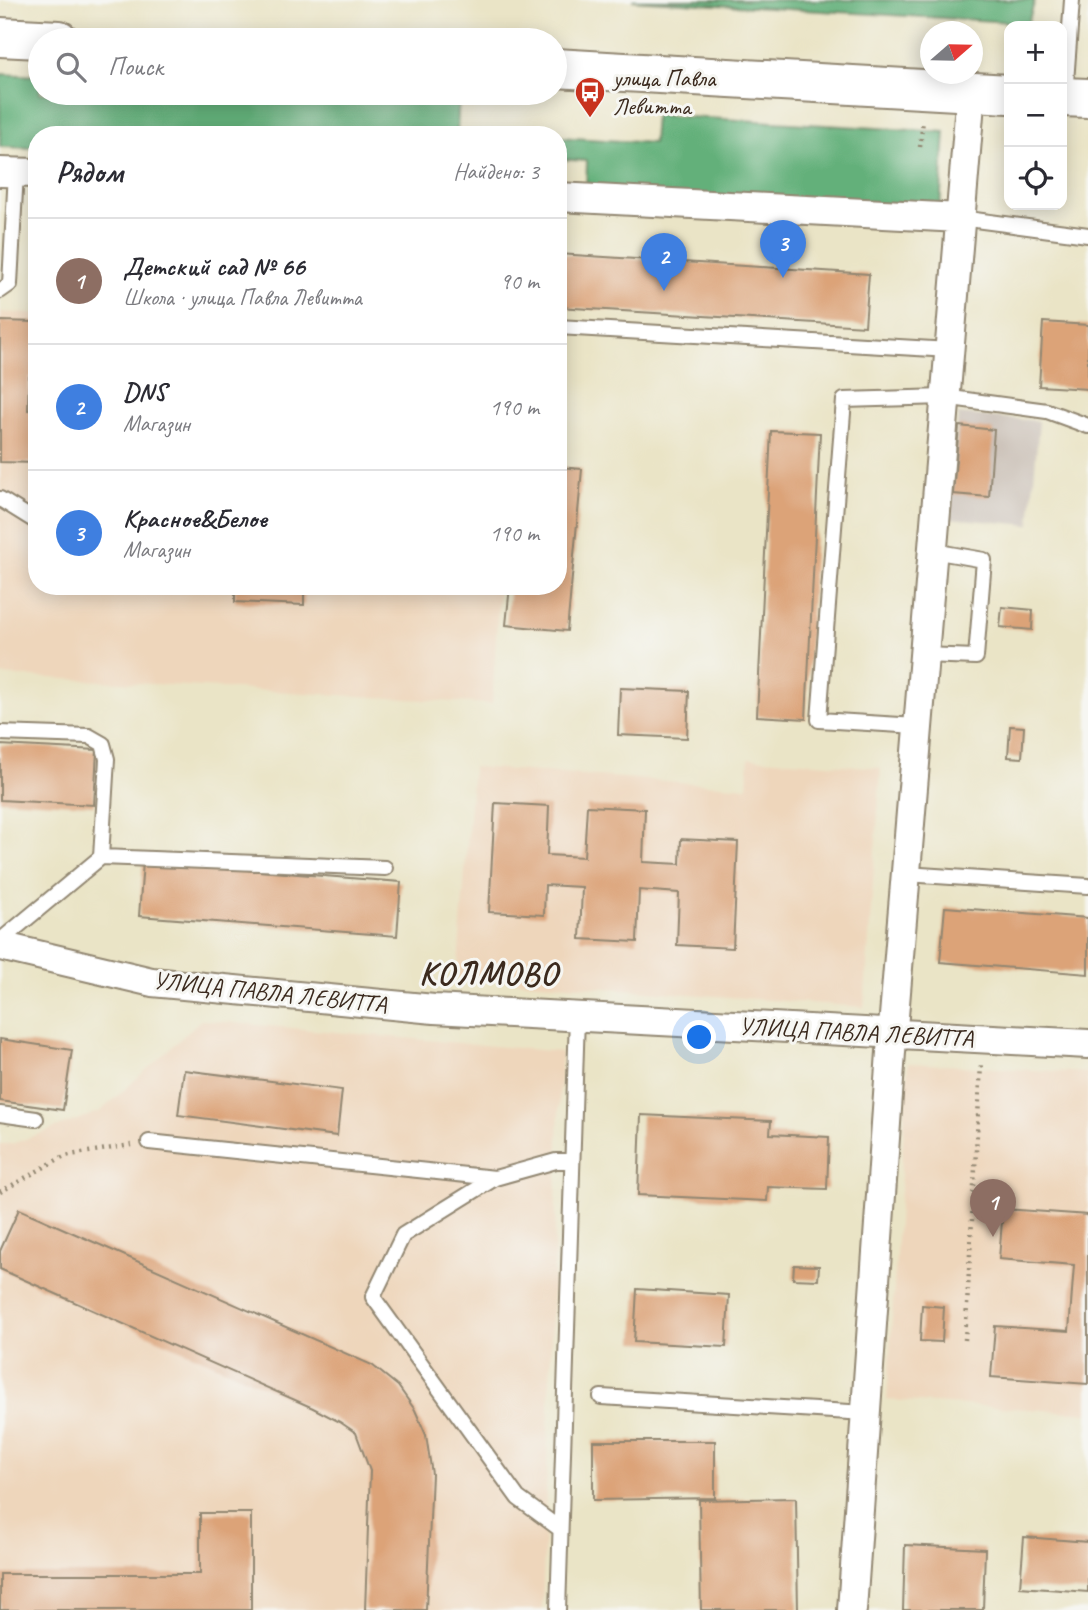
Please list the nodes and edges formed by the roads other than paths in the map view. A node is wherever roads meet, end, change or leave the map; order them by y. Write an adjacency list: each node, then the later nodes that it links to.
1 (1072, 0): 7 (lane)
2 (0, 37): 3 (main road)
3 (28, 38)
4 (567, 69): 5 (main road)
5 (971, 92): 6 (main road); 10 (street)
6 (1004, 94)
7 (1071, 97)
8 (17, 172): 12 (lane)
9 (567, 197): 10 (street)
10 (960, 218): 11 (lane); 14 (street)
11 (1088, 235)
12 (0, 291)
13 (567, 328): 14 (lane)
14 (950, 350): 15 (street)
15 (944, 397): 16 (lane); 19 (street); 21 (lane)
16 (1088, 426)
17 (0, 499): 18 (lane)
18 (28, 516)
19 (933, 551): 20 (street); 20 (lane)
20 (924, 655): 21 (street)
21 (917, 726): 25 (street)
22 (0, 733): 23 (lane)
23 (101, 857): 24 (lane); 27 (lane)
24 (385, 868)
25 (906, 873): 26 (lane); 29 (street)
26 (1088, 886)
27 (0, 944): 28 (street, УЛИЦА ПАВЛА ЛЕВИТТА)
28 (577, 1017): 29 (street, УЛИЦА ПАВЛА ЛЕВИТТА); 34 (lane)
29 (893, 1033): 30 (street, УЛИЦА ПАВЛА ЛЕВИТТА); 37 (street)
30 (1088, 1044)
31 (0, 1114): 32 (lane)
32 (36, 1119)
33 (149, 1142): 35 (lane)
34 (572, 1161): 35 (lane); 38 (lane)
35 (495, 1178): 38 (lane)
36 (601, 1397): 37 (lane)
37 (866, 1413): 40 (street)
38 (560, 1529): 39 (lane)
39 (558, 1610)
40 (852, 1610)

